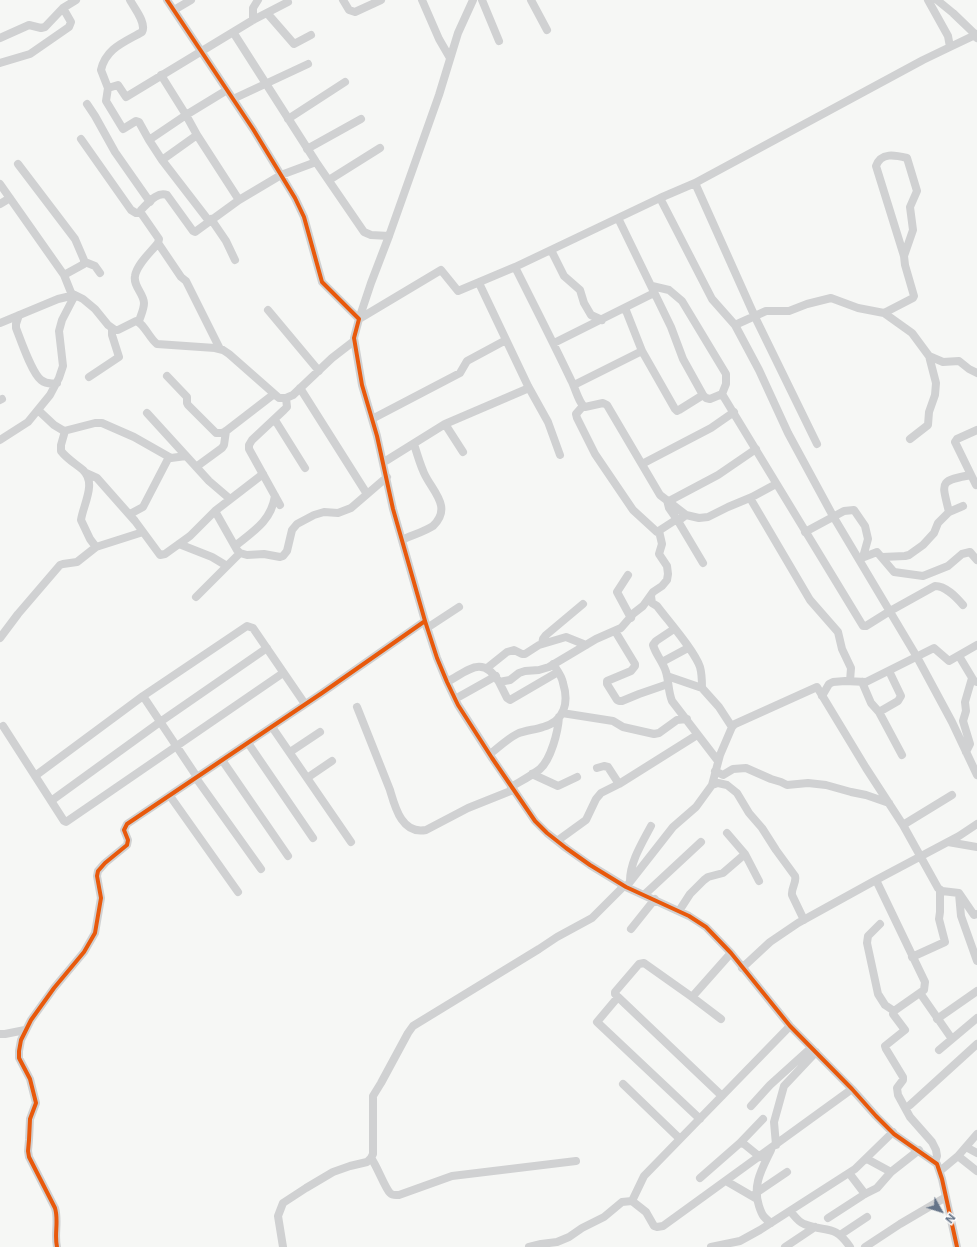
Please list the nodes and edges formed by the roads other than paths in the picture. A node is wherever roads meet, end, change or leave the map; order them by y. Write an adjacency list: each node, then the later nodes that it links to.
1 (76, 0): 15 (street)
2 (130, 0): 33 (street)
3 (167, 0): 16 (street)
4 (191, 0): 16 (street)
5 (258, 0): 18 (street)
6 (343, 0): 7 (street)
7 (382, 0)
8 (422, 0): 27 (street)
9 (473, 0): 27 (street)
10 (482, 0): 24 (street)
11 (531, 0): 19 (street)
12 (928, 0): 25 (street)
13 (937, 0): 22 (street)
14 (288, 2): 17 (street)
15 (63, 8): 23 (street); 28 (street)
16 (174, 10): 26 (street)
17 (267, 12): 18 (street); 21 (street)
18 (253, 20): 20 (street)
19 (547, 30)
20 (233, 32): 26 (street); 32 (street)
21 (311, 35)
22 (976, 35): 25 (street)
23 (0, 38)
24 (499, 41)
25 (950, 47): 50 (street)
26 (201, 51): 30 (street); 34 (street)
27 (450, 58): 60 (street)
28 (0, 63)
29 (308, 64): 32 (street)
30 (161, 75): 33 (street); 37 (street)
31 (344, 82): 38 (street)
32 (266, 83): 35 (street); 38 (street)
33 (108, 88): 42 (street)
34 (227, 90): 35 (street); 37 (street)
35 (233, 99): 48 (street)
36 (87, 104): 55 (street)
37 (186, 115): 40 (street); 42 (street)
38 (288, 119): 44 (street)
39 (361, 119): 44 (street)
40 (197, 135): 45 (street); 54 (street)
41 (81, 139): 57 (street)
42 (149, 140): 45 (street)
43 (380, 148): 49 (street)
44 (308, 149): 46 (street)
45 (162, 160): 59 (street)
46 (316, 162): 48 (street); 49 (street)
47 (18, 164): 65 (street)
48 (281, 175): 54 (street); 77 (street)
49 (329, 180): 60 (street)
50 (695, 183): 53 (street); 76 (street)
51 (0, 184): 52 (street)
52 (10, 198): 56 (street); 68 (street)
53 (660, 198): 58 (street); 81 (street)
54 (239, 200): 59 (street)
55 (150, 202): 57 (street); 59 (street)
56 (0, 204)
57 (141, 213): 61 (street)
58 (618, 218): 62 (street); 70 (street)
59 (210, 220): 64 (street)
60 (389, 236): 77 (street)
61 (158, 243): 79 (street); 86 (street)
62 (551, 250): 66 (street); 78 (street)
63 (904, 256): 63 (street); 74 (street)
64 (235, 260)
65 (85, 262): 67 (street); 68 (street)
66 (515, 267): 69 (street); 85 (street)
67 (100, 273)
68 (64, 275): 71 (street)
69 (479, 283): 77 (street); 83 (street)
70 (653, 289): 72 (street); 98 (street); 99 (street)
71 (74, 295): 75 (street); 82 (street); 93 (street)
72 (625, 308): 78 (street); 87 (street)
73 (268, 310): 89 (street)
74 (884, 313): 76 (street); 88 (street)
75 (19, 315): 80 (street); 93 (street)
76 (755, 317): 81 (street); 114 (street)
77 (359, 319): 84 (street)
78 (602, 320): 85 (street)
79 (139, 321): 82 (street); 86 (street)
80 (0, 323)
81 (736, 325): 141 (street)
82 (112, 329): 92 (street)
83 (506, 340): 96 (street); 105 (street)
84 (354, 341): 89 (street); 105 (street)
85 (554, 343): 94 (street)
86 (220, 349): 97 (street)
87 (642, 351): 94 (street); 99 (street)
88 (930, 356): 90 (street); 111 (street)
89 (319, 371): 95 (street)
90 (977, 373)
91 (167, 376): 110 (street)
92 (90, 377)
93 (57, 383): 102 (street)
94 (574, 385): 101 (street)
95 (300, 388): 100 (street); 130 (street)
96 (529, 388): 107 (street); 117 (street)
97 (274, 394): 100 (street); 110 (street)
98 (722, 394): 99 (street); 103 (street)
99 (703, 395)
100 (286, 398): 106 (street)
101 (583, 406): 121 (street); 143 (street)
102 (38, 410): 109 (street); 112 (street)
103 (734, 412): 115 (street); 121 (street)
104 (147, 413): 118 (street)
105 (372, 419): 120 (street)
106 (274, 420): 123 (street); 125 (street)
107 (445, 424): 113 (street); 116 (street)
108 (977, 430): 126 (street)
109 (65, 431): 119 (street); 124 (street)
110 (226, 431): 122 (street)
111 (910, 439)
112 (0, 440)
113 (414, 444): 120 (street); 146 (street)
114 (817, 444)
115 (756, 449): 128 (street); 134 (street)
116 (464, 452)
117 (560, 455)
118 (186, 456): 119 (street); 122 (street)
119 (169, 457): 139 (street)
120 (384, 462): 127 (street)
121 (642, 464): 134 (street)
122 (196, 467): 133 (street)
123 (305, 468)
124 (86, 473): 139 (street); 149 (street)
125 (263, 474): 131 (street); 133 (street)
126 (971, 475): 129 (street); 138 (street)
127 (387, 477): 130 (street); 146 (street)
128 (776, 484): 132 (street); 145 (street)
129 (976, 485)
130 (367, 494): 150 (street)
131 (275, 496): 135 (street); 148 (street)
132 (750, 498): 140 (street); 184 (street)
133 (230, 499): 137 (street)
134 (668, 501): 140 (street); 142 (street)
135 (280, 505)
136 (962, 506): 138 (street)
137 (215, 510): 147 (street); 148 (street)
138 (949, 512): 151 (street)
139 (130, 514): 144 (street)
140 (686, 515): 142 (street)
141 (833, 516): 145 (street); 152 (street); 152 (street)
142 (678, 521): 143 (street); 154 (street)
143 (659, 531): 157 (street)
144 (143, 532): 147 (street); 149 (street)
145 (805, 532): 162 (street)
146 (402, 540): 164 (street)
147 (179, 544): 155 (street)
148 (235, 546): 150 (street)
149 (96, 547): 167 (street)
150 (240, 553): 155 (street)
151 (882, 557): 152 (street); 153 (street)
152 (861, 558): 162 (street)
153 (977, 560)
154 (704, 563)
155 (227, 566): 158 (street)
156 (628, 575): 163 (street)
157 (651, 596): 163 (street); 165 (street)
158 (196, 597)
159 (583, 604): 168 (street)
160 (963, 605): 162 (street)
161 (459, 606): 164 (street)
162 (890, 611): 174 (street)
163 (631, 618): 166 (street)
164 (426, 624): 185 (street); 191 (street)
165 (674, 629): 172 (street); 175 (street)
166 (614, 631): 169 (street); 182 (street)
167 (1, 636)
168 (542, 644): 169 (street); 177 (street)
169 (586, 644): 176 (street)
170 (977, 645): 173 (street)
171 (267, 648): 180 (street); 188 (street); 196 (street)
172 (688, 648): 175 (street); 187 (street)
173 (959, 656): 174 (street); 183 (street)
174 (917, 657): 178 (street); 205 (street)
175 (662, 662): 182 (street)
176 (553, 664): 179 (street); 181 (street)
177 (487, 668): 181 (street); 185 (street)
178 (889, 671): 186 (street); 193 (street)
179 (558, 672): 181 (street); 194 (street)
180 (283, 673): 191 (street); 203 (street)
181 (498, 679): 190 (street)
182 (668, 680): 187 (street); 195 (street)
183 (975, 680): 205 (street)
184 (850, 681): 186 (street); 189 (street)
185 (447, 682): 190 (street)
186 (862, 682): 193 (street)
187 (702, 688): 199 (street)
188 (143, 696): 196 (street); 216 (street)
189 (822, 696): 199 (street); 227 (street)
190 (456, 699): 206 (street)
191 (305, 704): 198 (street)
192 (357, 707): 223 (street)
193 (879, 712): 207 (street)
194 (561, 715): 195 (street); 206 (street); 213 (street)
195 (687, 720): 201 (street)
196 (160, 722): 203 (street); 226 (street)
197 (2, 726): 216 (street)
198 (272, 727): 202 (street); 204 (street)
199 (732, 727): 210 (street)
200 (320, 732): 204 (street)
201 (697, 734): 210 (street); 220 (street)
202 (248, 742): 208 (street); 232 (street)
203 (176, 747): 218 (street); 226 (street)
204 (290, 752): 219 (street)
205 (966, 752): 215 (street)
206 (490, 754): 223 (street)
207 (902, 754)
208 (222, 760): 218 (street); 239 (street)
209 (332, 761): 219 (street)
210 (718, 761): 212 (street)
211 (597, 768): 220 (street)
212 (715, 771): 214 (street); 221 (street)
213 (532, 774): 217 (street); 223 (street)
214 (723, 775): 222 (street); 227 (street)
215 (977, 775)
216 (35, 776): 226 (street)
217 (577, 777)
218 (196, 778): 225 (street); 241 (street)
219 (307, 778): 234 (street)
220 (619, 784): 233 (street)
221 (712, 785): 222 (street); 244 (street)
222 (727, 785): 252 (street)
223 (512, 788): 233 (street)
224 (952, 795): 229 (street)
225 (170, 796): 246 (street); 268 (street)
226 (51, 801)
227 (889, 803): 229 (street)
228 (977, 824): 236 (street)
229 (903, 825): 240 (street)
230 (651, 826): 244 (street)
231 (727, 833): 238 (street)
232 (313, 838)
233 (557, 841): 244 (street)
234 (351, 842)
235 (701, 842): 248 (street)
236 (948, 842): 237 (street); 240 (street)
237 (977, 847)
238 (745, 854): 243 (street); 250 (street)
239 (288, 856)
240 (920, 857): 242 (street); 245 (street)
241 (261, 869)
242 (876, 880): 252 (street); 256 (street)
243 (759, 881)
244 (627, 885): 248 (street); 293 (street)
245 (940, 890): 247 (street); 256 (street)
246 (238, 892)
247 (959, 893): 251 (street); 257 (street)
248 (644, 895): 249 (street)
249 (655, 899): 250 (street); 254 (street)
250 (678, 911): 255 (street)
251 (976, 916)
252 (804, 920): 258 (street)
253 (880, 924): 263 (street)
254 (631, 929)
255 (731, 953): 258 (street); 262 (street)
256 (912, 957): 260 (street)
257 (977, 961)
258 (742, 968): 267 (street)
259 (977, 991): 266 (street)
260 (920, 993): 263 (street); 266 (street)
261 (618, 997): 262 (street); 276 (street); 279 (street)
262 (692, 997): 265 (street)
263 (894, 1011): 296 (street)
264 (977, 1018): 270 (street)
265 (721, 1019)
266 (937, 1019): 270 (street)
267 (790, 1026): 272 (street); 276 (street)
268 (25, 1030): 269 (street); 316 (street)
269 (0, 1034)
270 (952, 1039): 273 (street)
271 (977, 1044): 277 (street)
272 (813, 1050): 275 (street); 278 (street); 281 (street)
273 (939, 1050)
274 (623, 1084): 285 (street)
275 (852, 1089): 282 (street); 284 (street)
276 (722, 1096): 279 (street)
277 (910, 1105)
278 (752, 1106)
279 (700, 1119): 285 (street)
280 (764, 1119): 286 (street)
281 (774, 1131): 284 (street); 287 (street)
282 (893, 1132): 289 (street); 294 (street)
283 (977, 1134): 288 (street)
284 (788, 1136): 287 (street)
285 (680, 1139): 307 (street)
286 (740, 1143): 291 (street); 302 (street)
287 (774, 1146): 291 (street); 305 (street)
288 (966, 1147): 290 (street); 292 (street)
289 (919, 1150): 296 (street); 300 (street)
290 (977, 1153)
291 (760, 1156): 303 (street)
292 (958, 1156): 297 (street); 298 (street)
293 (371, 1158): 295 (street); 317 (street)
294 (867, 1159): 300 (street); 301 (street)
295 (576, 1161)
296 (935, 1162): 297 (street)
297 (940, 1171): 306 (street)
298 (977, 1171)
299 (787, 1172): 305 (street)
300 (891, 1172): 304 (street)
301 (849, 1173): 304 (street); 308 (street)
302 (700, 1178)
303 (726, 1182): 305 (street); 307 (street)
304 (865, 1194): 311 (street)
305 (756, 1196): 309 (street)
306 (946, 1197): 322 (street); 323 (street)
307 (632, 1201): 318 (street)
308 (790, 1211): 312 (street); 313 (street)
309 (763, 1217): 312 (street); 314 (street)
310 (867, 1217): 315 (street)
311 (828, 1218)
312 (771, 1223): 314 (street)
313 (814, 1227): 315 (street); 320 (street)
314 (760, 1230): 319 (street)
315 (840, 1235): 321 (street)
316 (57, 1247)
317 (283, 1247)
318 (529, 1247)
319 (711, 1247)
320 (785, 1247)
321 (850, 1247)
322 (865, 1247)
323 (957, 1247)

